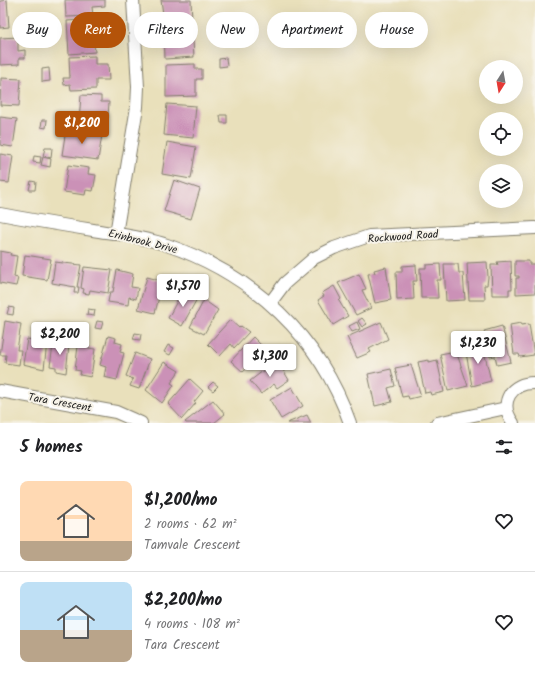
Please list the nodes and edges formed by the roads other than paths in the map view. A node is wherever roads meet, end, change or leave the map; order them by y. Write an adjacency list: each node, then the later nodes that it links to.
1 (133, 0): 4 (street)
2 (0, 214): 4 (street, Erinbrook Drive)
3 (535, 228): 5 (street, Rockwood Road)
4 (116, 234): 5 (street, Erinbrook Drive)
5 (270, 302): 10 (street, Erinbrook Drive)
6 (535, 383): 8 (street)
7 (0, 391): 9 (street, Tara Crescent)
8 (506, 408): 11 (street); 12 (street)
9 (141, 423)
10 (350, 423)
11 (437, 423)
12 (512, 423)

